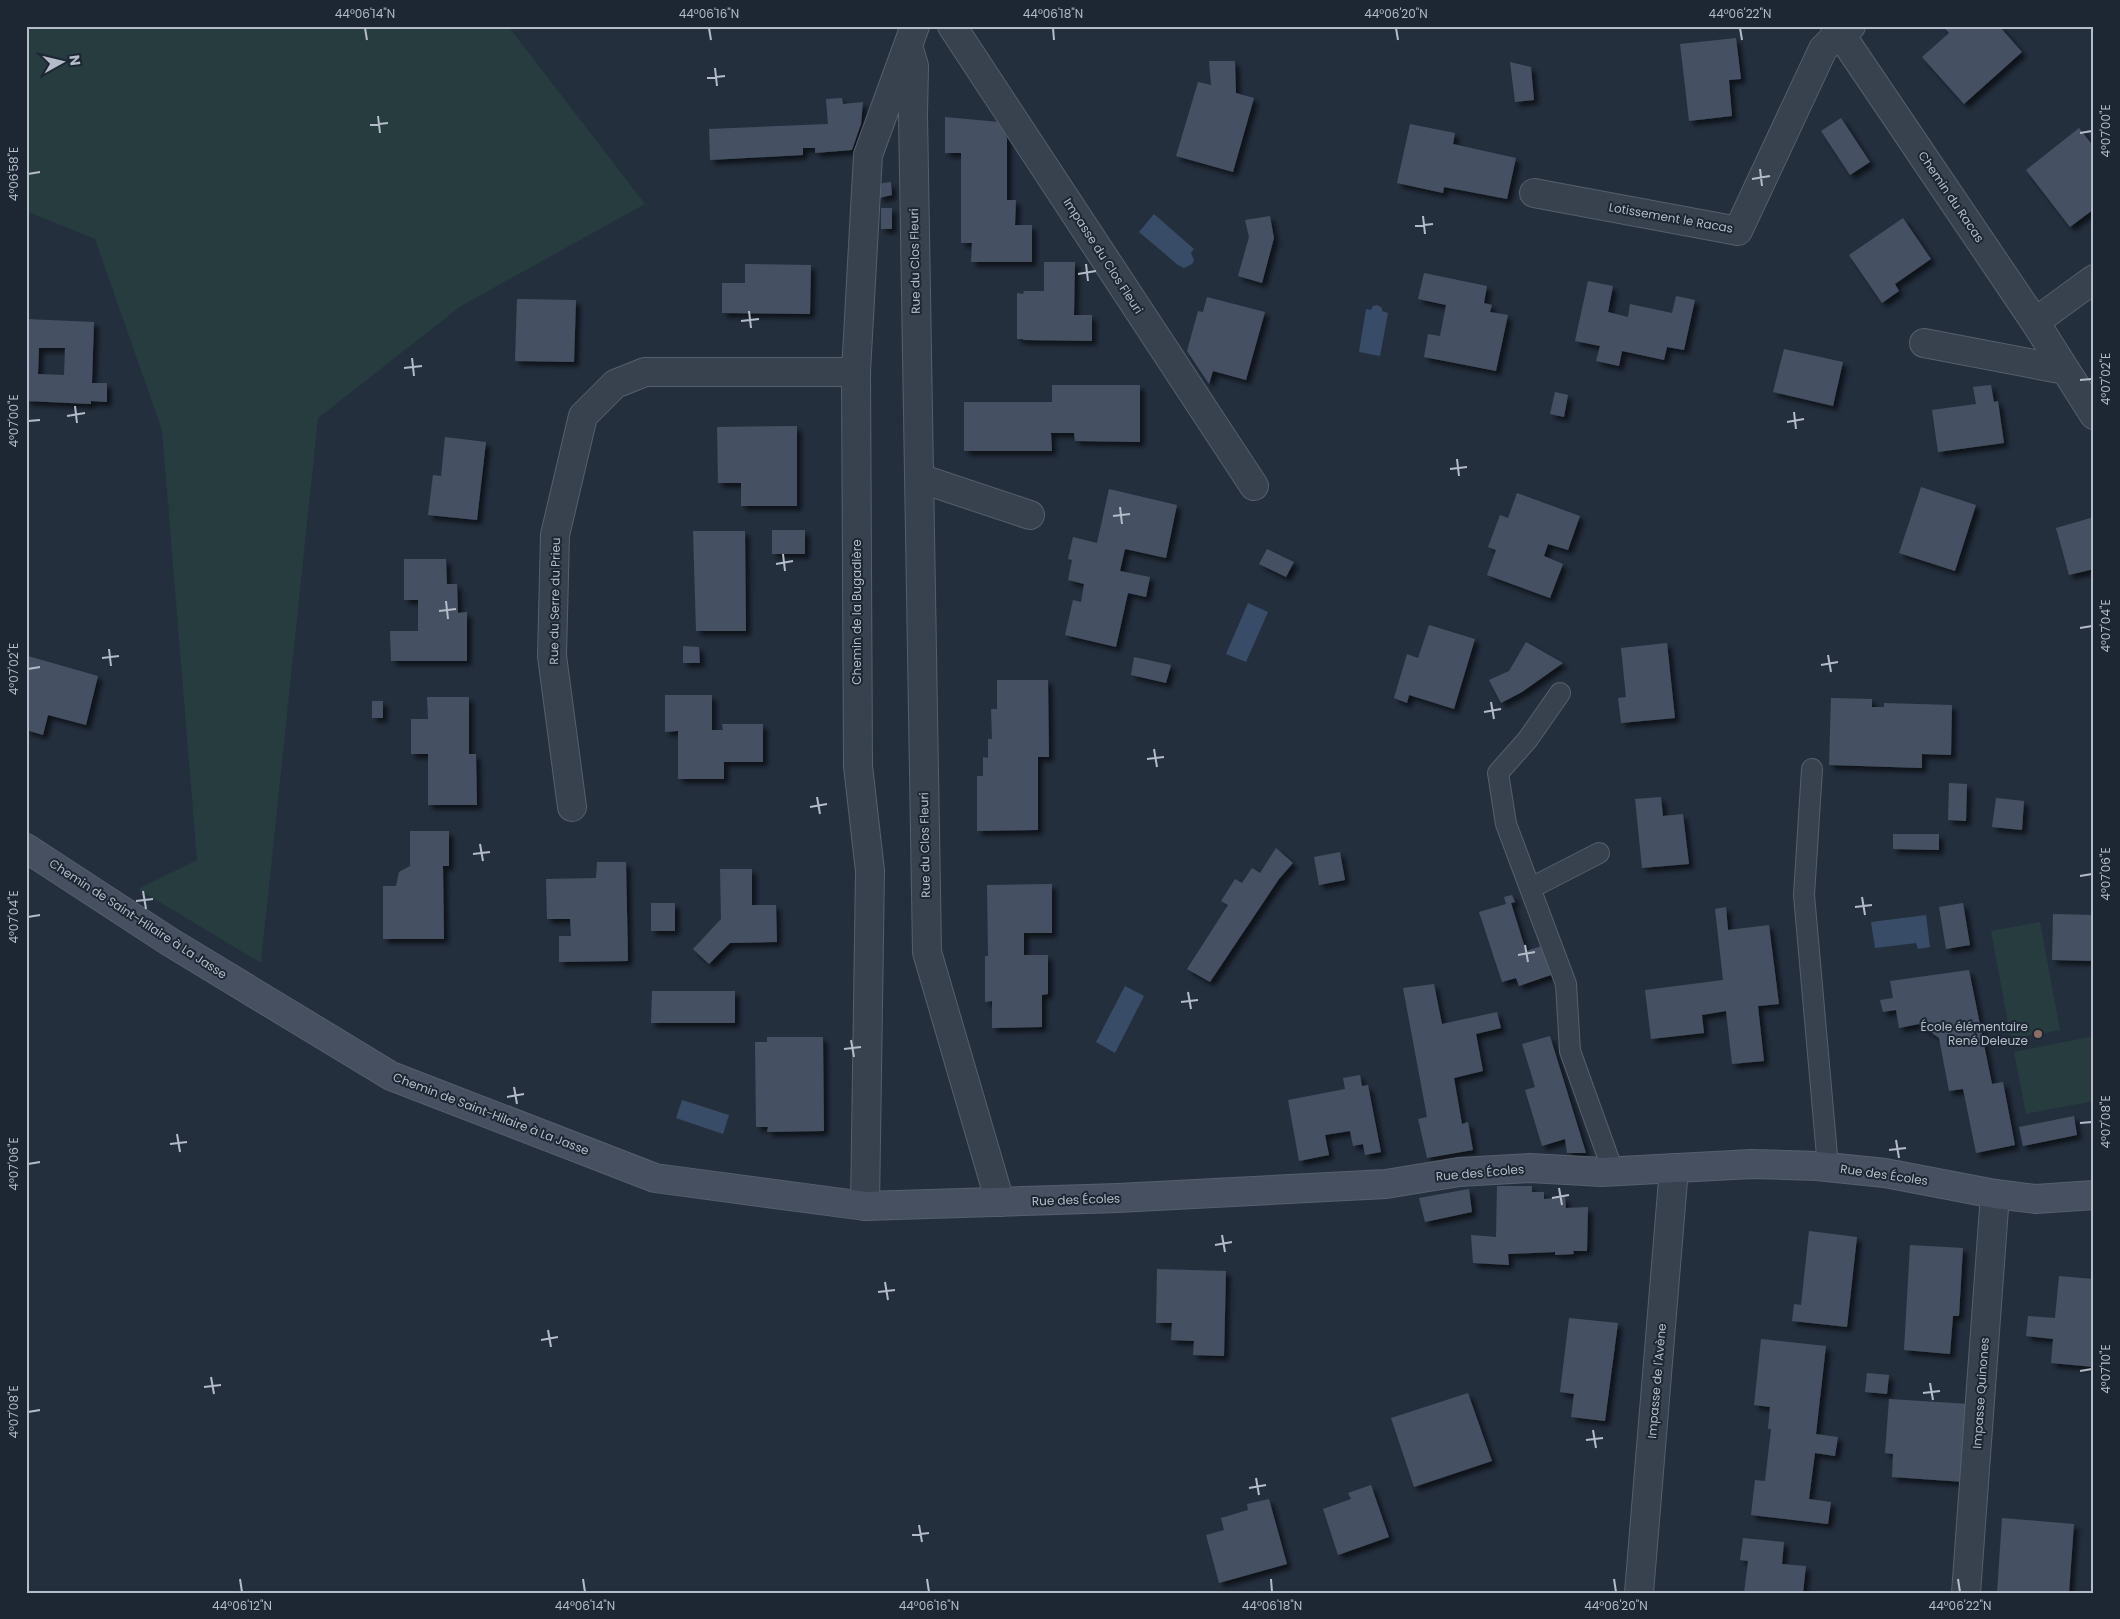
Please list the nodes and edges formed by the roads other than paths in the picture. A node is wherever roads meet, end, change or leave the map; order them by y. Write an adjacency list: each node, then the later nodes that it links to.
1 (952, 26): 12 (street, Impasse du Clos Fleuri)
2 (1842, 29): 4 (street, Lotissement le Racas); 6 (street, Chemin du Racas)
3 (911, 36): 9 (street, Chemin de la Bugadière); 11 (street, Rue du Clos Fleuri)
4 (1534, 193)
5 (2094, 279): 6 (street)
6 (2036, 322): 8 (street, Chemin du Racas)
7 (1924, 343): 8 (street)
8 (2065, 370): 10 (street, Chemin du Racas)
9 (856, 372): 16 (street, Rue du Serre du Prieu); 26 (street, Chemin de la Bugadière)
10 (2094, 415)
11 (919, 478): 13 (street); 25 (street, Rue du Clos Fleuri)
12 (1254, 486)
13 (1030, 515)
14 (1560, 693): 19 (lane)
15 (1812, 769): 20 (lane)
16 (572, 807)
17 (26, 848): 26 (street, Chemin de Saint-Hilaire à La Jasse)
18 (1599, 854): 19 (lane)
19 (1531, 888): 22 (lane)
20 (1828, 1167): 21 (street, Rue des Écoles); 23 (street, Rue des Écoles)
21 (1674, 1168): 22 (street, Rue des Écoles); 27 (street, Impasse de l'Avène)
22 (1613, 1171): 25 (street, Rue des Écoles)
23 (1995, 1194): 24 (street, Rue des Écoles); 28 (street, Impasse Quinones)
24 (2094, 1195)
25 (1000, 1202): 26 (street, Rue des Écoles)
26 (864, 1206)
27 (1639, 1593)
28 (1966, 1593)

